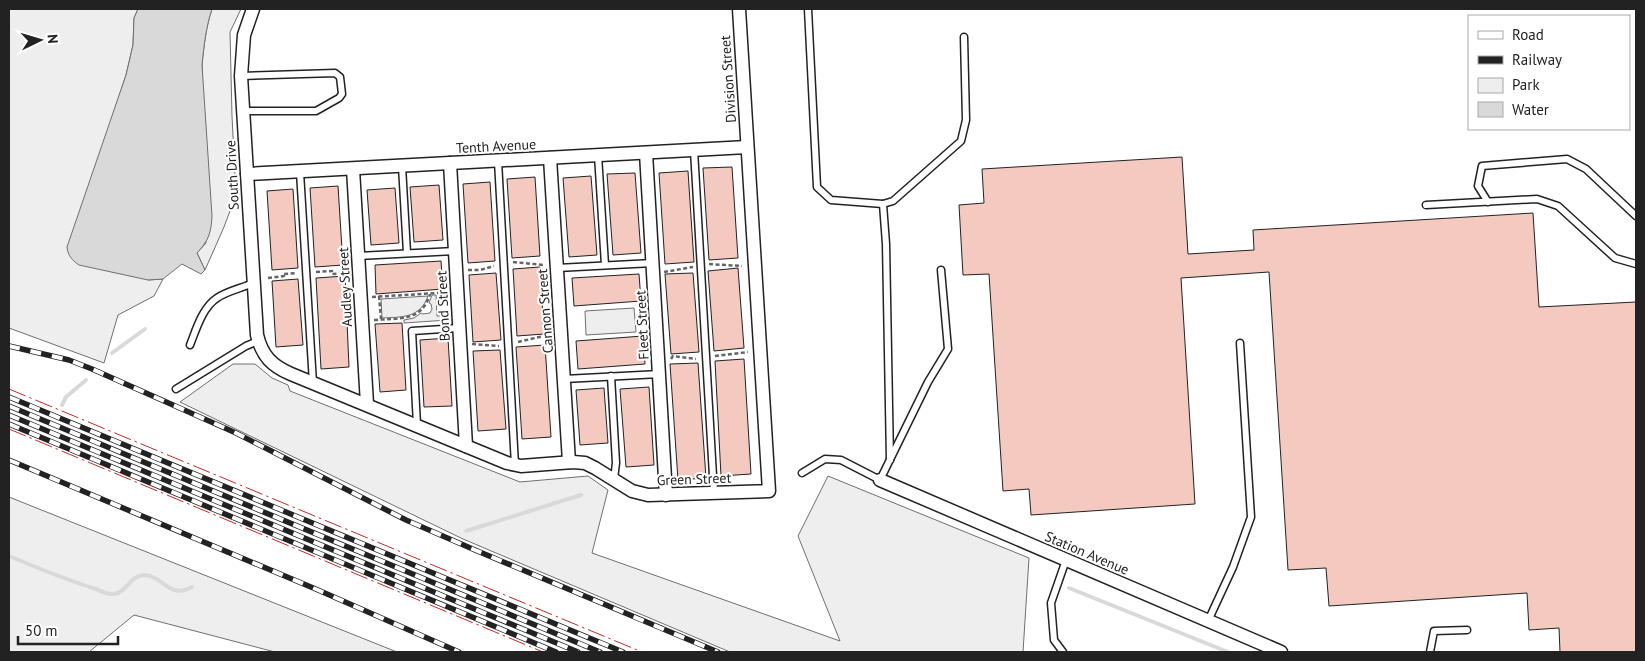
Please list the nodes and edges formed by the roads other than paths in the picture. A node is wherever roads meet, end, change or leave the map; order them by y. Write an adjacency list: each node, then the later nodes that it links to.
1 (253, 9): 5 (street, South Drive)
2 (739, 9): 7 (street, Division Street)
3 (808, 9): 19 (lane)
4 (964, 37): 19 (lane)
5 (241, 76): 6 (street, South Drive); 6 (lane)
6 (244, 111): 17 (street, South Drive)
7 (747, 147): 8 (street, Tenth Avenue); 49 (street, Green Street)
8 (694, 150): 9 (street, Tenth Avenue); 49 (lane)
9 (646, 152): 10 (street, Tenth Avenue); 25 (street, Fleet Street)
10 (598, 155): 11 (street, Tenth Avenue); 27 (lane)
11 (550, 158): 12 (street, Tenth Avenue); 28 (street, Cannon Street)
12 (498, 161): 13 (street, Tenth Avenue); 45 (lane)
13 (450, 163): 14 (street, Tenth Avenue); 22 (street, Bond Street)
14 (402, 166): 15 (street, Tenth Avenue); 23 (lane)
15 (353, 169): 16 (street, Tenth Avenue); 24 (street, Audley Street)
16 (300, 172): 17 (street, Tenth Avenue); 38 (lane)
17 (247, 174): 30 (street, South Drive)
18 (1488, 202): 20 (lane); 21 (lane); 26 (lane)
19 (883, 204): 43 (lane)
20 (1426, 205)
21 (1636, 216)
22 (455, 251): 23 (lane); 31 (street, Bond Street)
23 (407, 254): 24 (lane)
24 (358, 256): 40 (street, Audley Street)
25 (653, 263): 27 (lane); 35 (street, Fleet Street)
26 (1636, 264)
27 (605, 266): 28 (lane)
28 (557, 268): 37 (street, Cannon Street)
29 (941, 270): 43 (lane)
30 (253, 283): 32 (street, South Drive); 34 (lane)
31 (459, 328): 41 (lane); 42 (street, Bond Street)
32 (258, 341): 38 (street, Green Street); 39 (lane)
33 (1240, 342): 52 (lane)
34 (190, 345)
35 (660, 374): 36 (lane); 50 (street, Fleet Street)
36 (611, 376): 37 (lane); 47 (lane)
37 (564, 378): 44 (street, Cannon Street)
38 (313, 383): 40 (street, Green Street)
39 (176, 389)
40 (367, 404): 41 (street, Green Street)
41 (417, 426): 42 (street, Green Street)
42 (466, 446): 45 (street, Green Street)
43 (890, 460): 48 (lane)
44 (569, 462): 45 (street, Green Street); 47 (street, Green Street)
45 (515, 465)
46 (802, 473): 48 (lane)
47 (614, 479): 50 (street, Green Street)
48 (880, 480): 51 (street, Station Avenue)
49 (714, 493): 50 (street, Green Street)
50 (666, 495)
51 (1066, 560): 52 (street, Station Avenue); 54 (lane)
52 (1208, 621): 55 (street, Station Avenue)
53 (1467, 630): 56 (lane)
54 (1063, 652)
55 (1281, 652)
56 (1430, 652)

